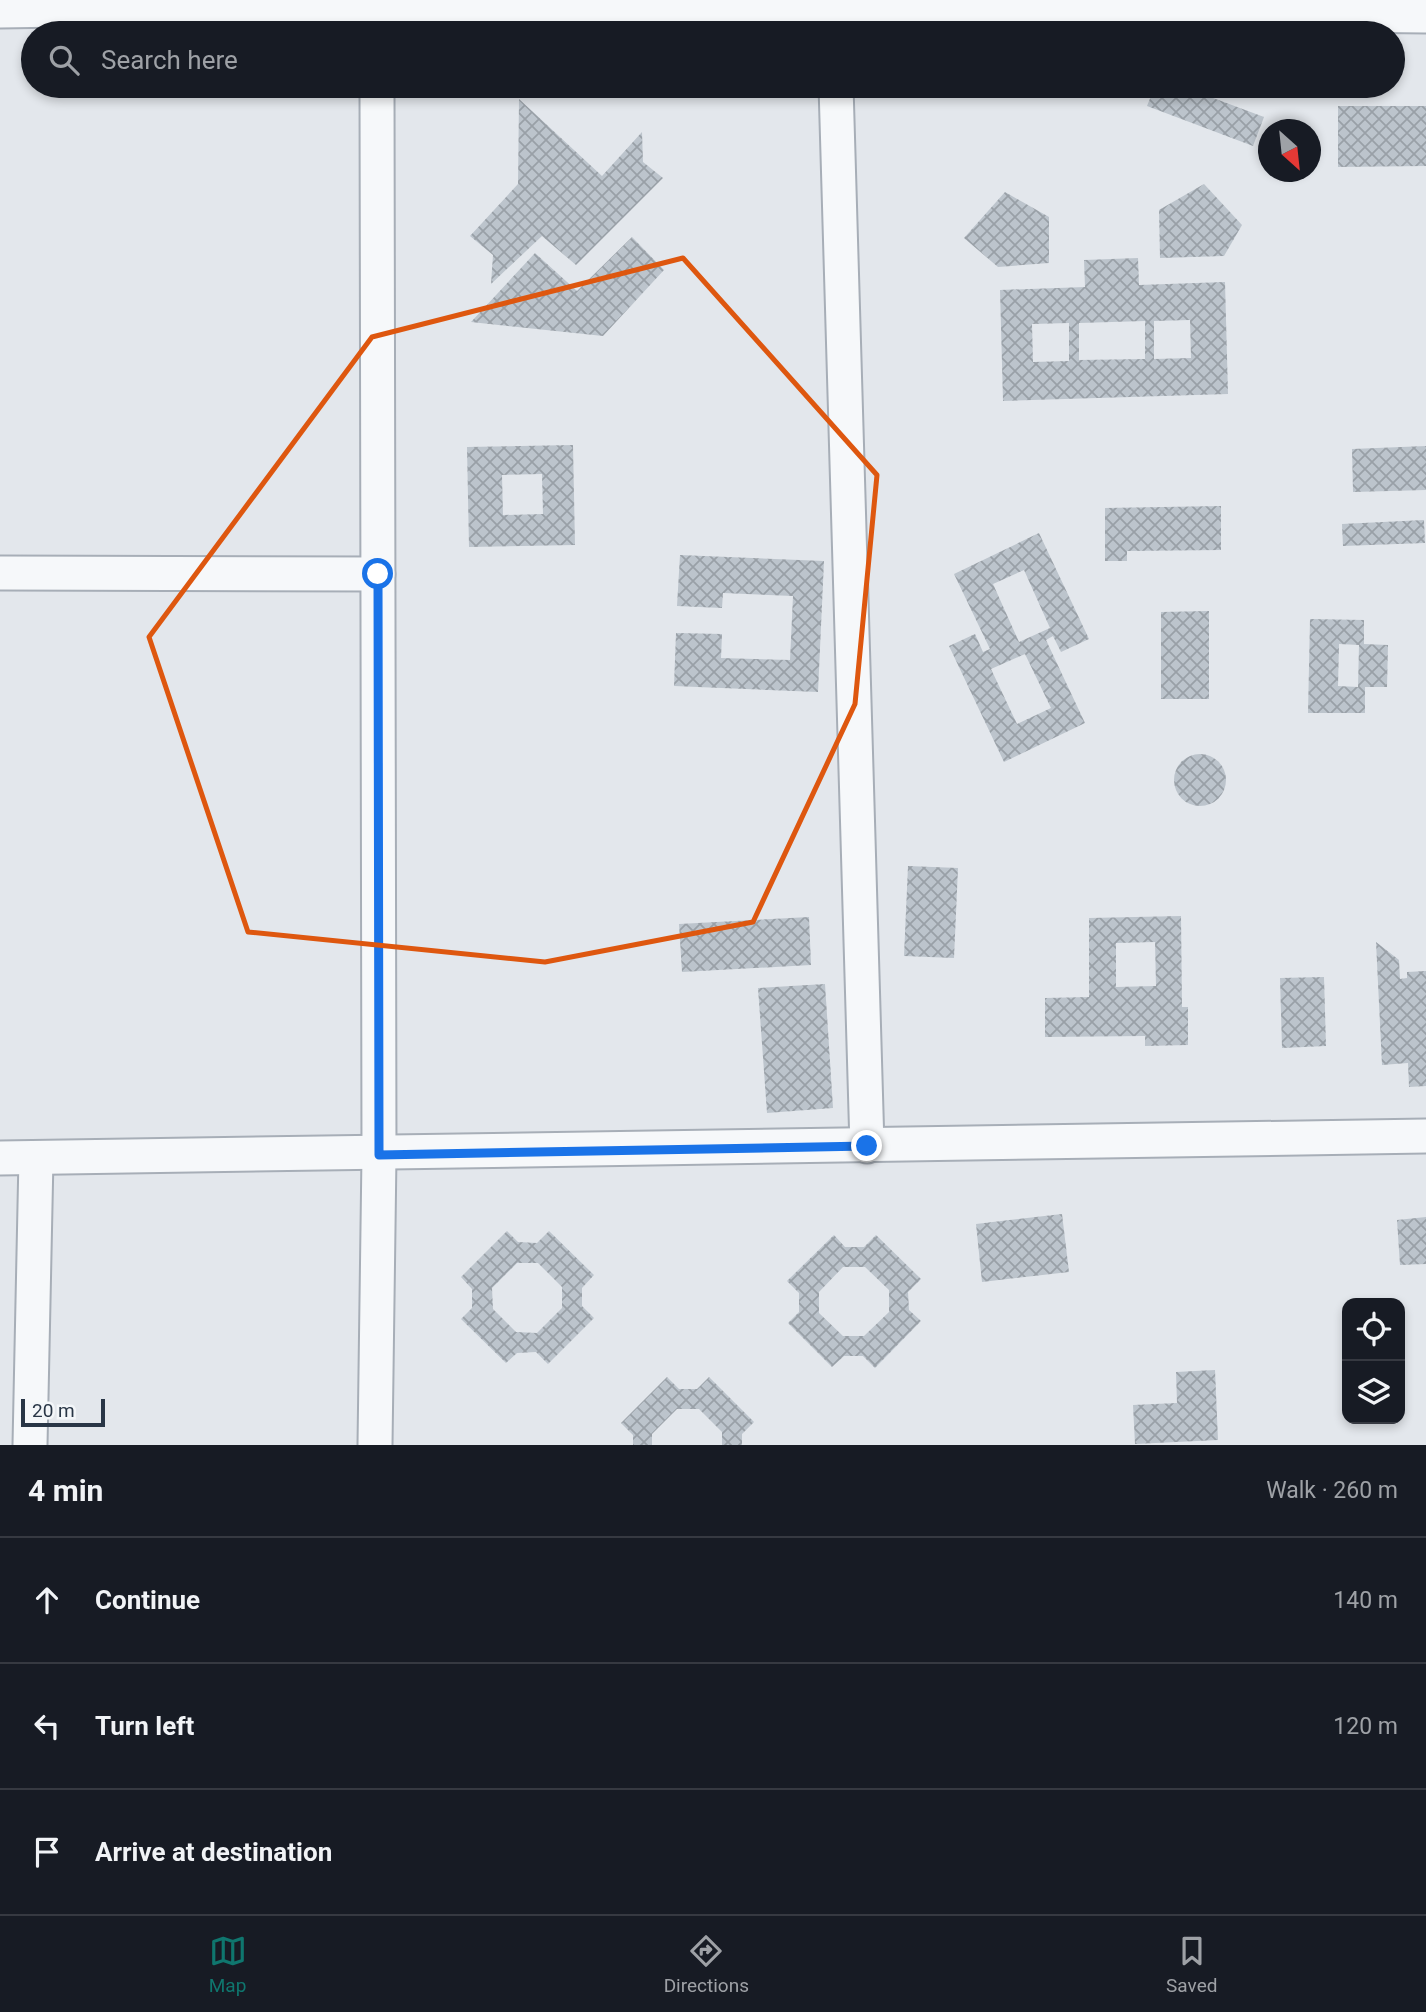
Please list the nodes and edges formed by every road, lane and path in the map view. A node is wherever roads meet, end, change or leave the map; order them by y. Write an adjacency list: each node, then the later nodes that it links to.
1 (0, 11): 2 (street)
2 (377, 13): 3 (street)
3 (834, 14): 4 (street)
4 (1426, 16)
5 (377, 98): 8 (street)
6 (836, 98): 10 (street)
7 (0, 573): 8 (street)
8 (378, 574): 11 (street)
9 (1426, 1136): 10 (street)
10 (867, 1146): 11 (street)
11 (379, 1155): 13 (street); 15 (street)
12 (0, 1158): 13 (street)
13 (36, 1158): 14 (street)
14 (20, 1435)
15 (375, 1445)

